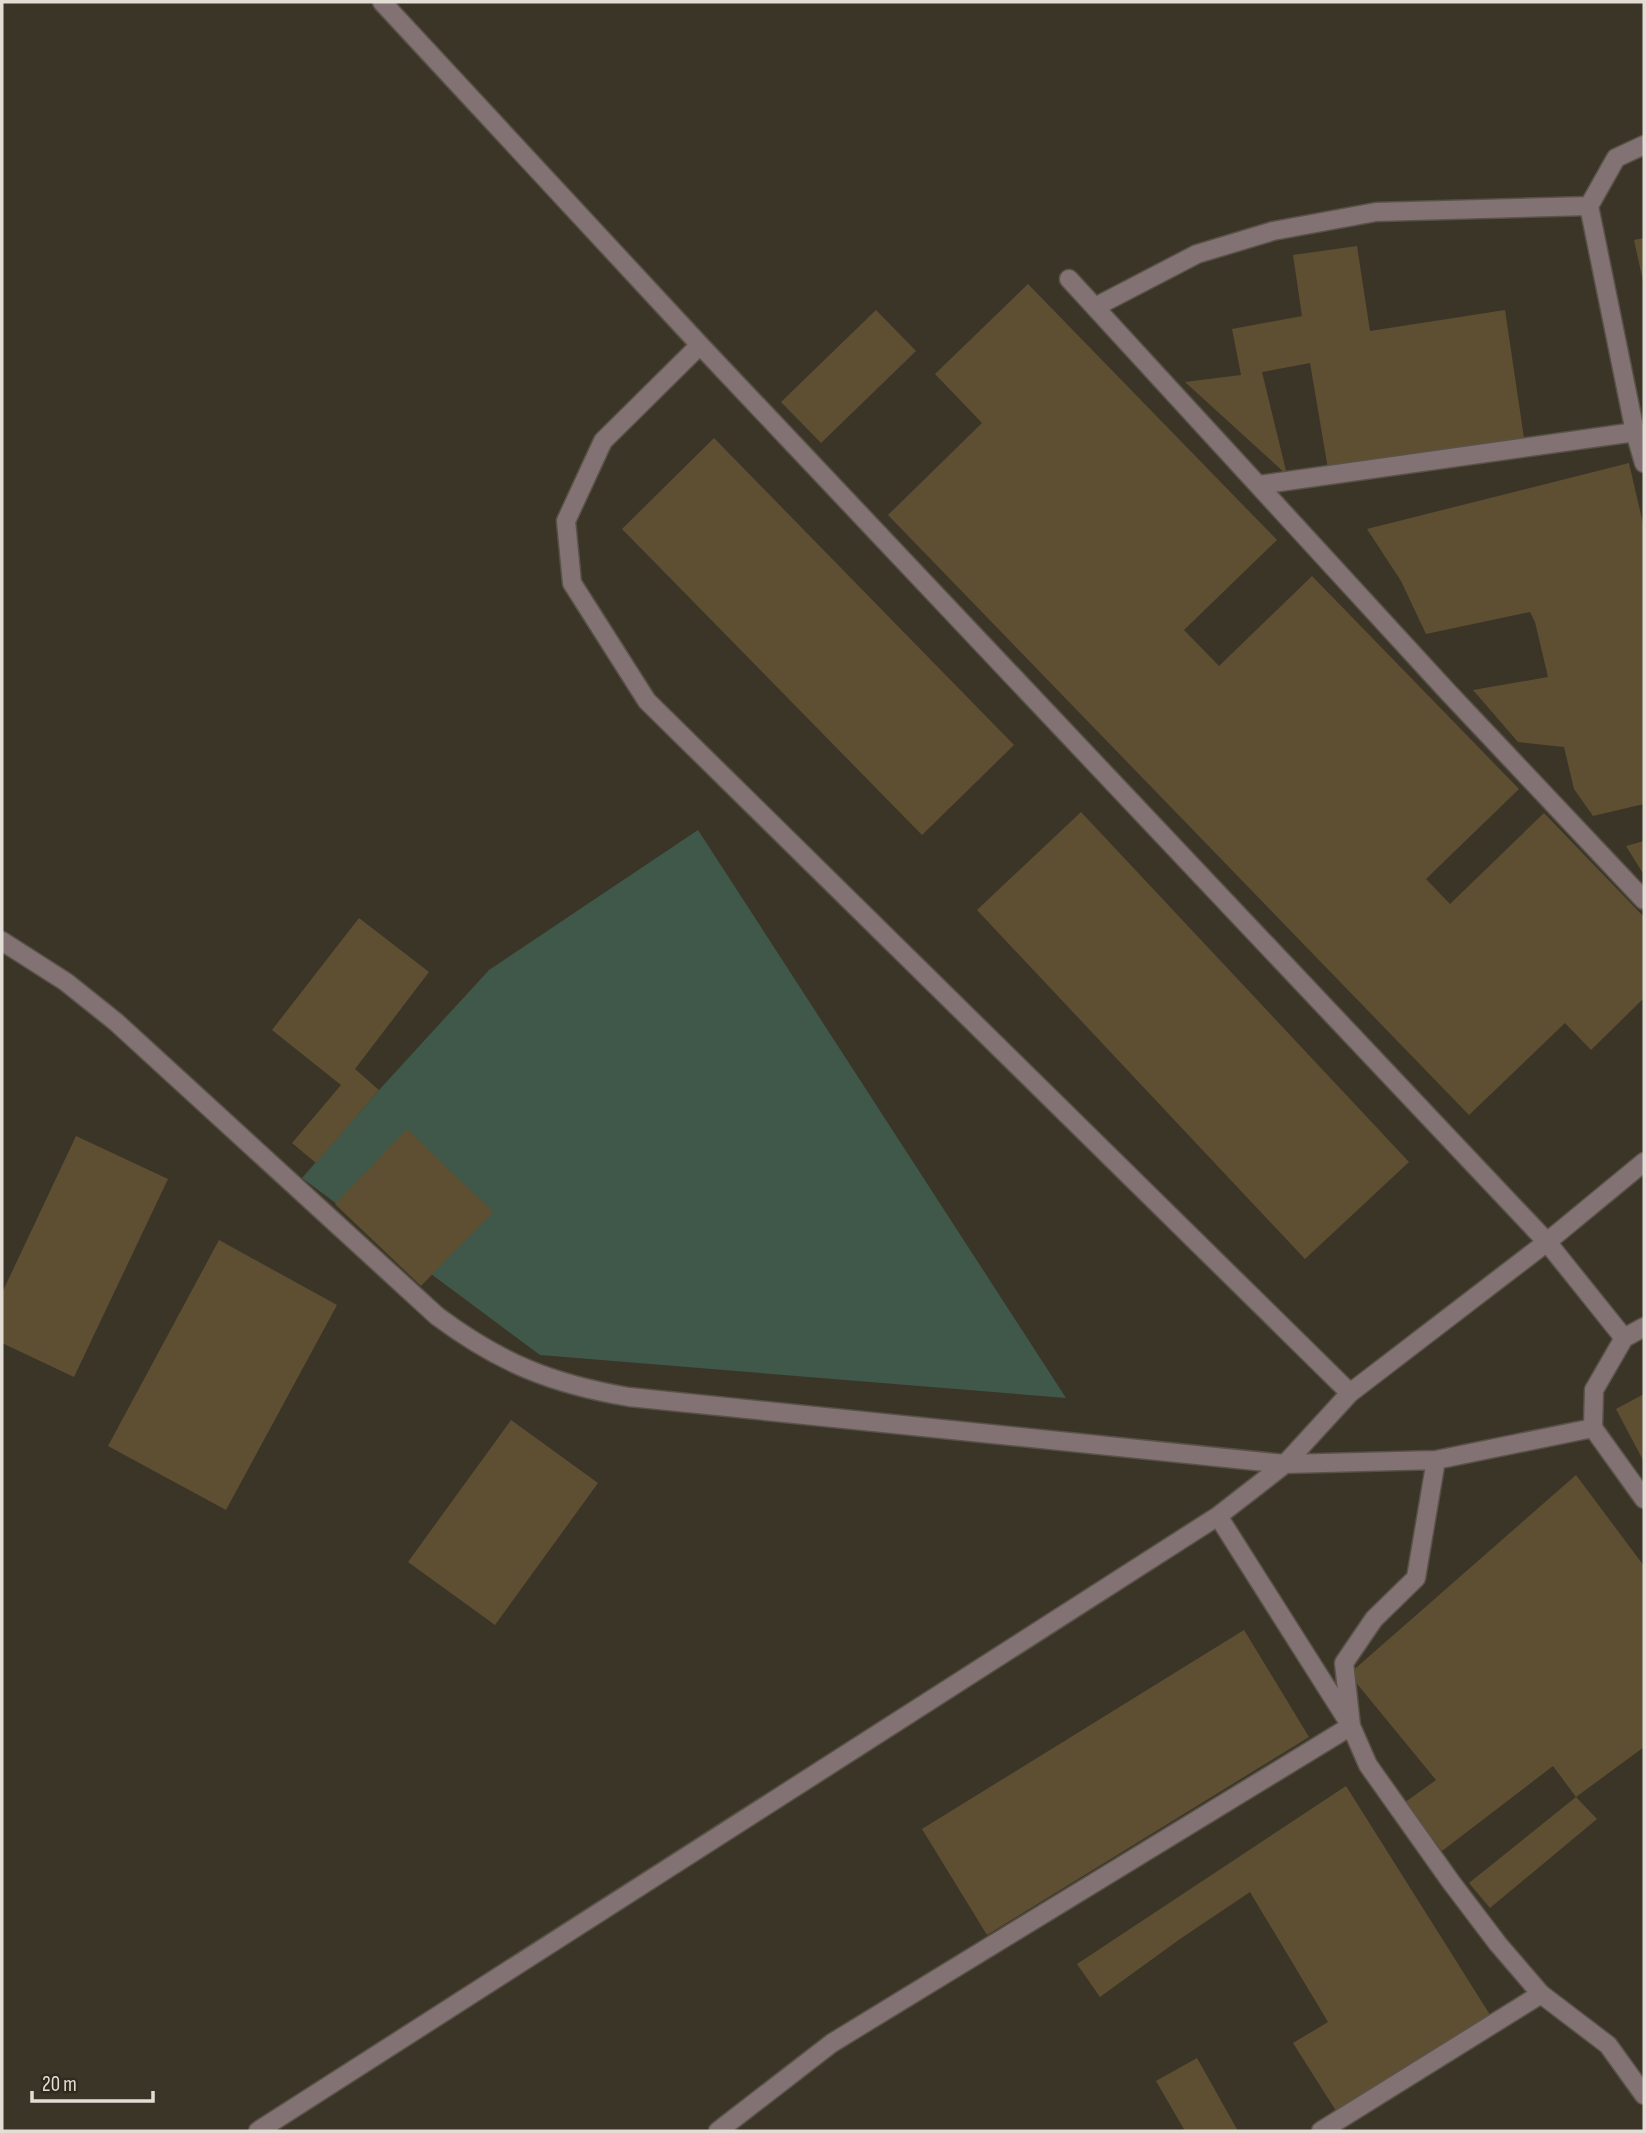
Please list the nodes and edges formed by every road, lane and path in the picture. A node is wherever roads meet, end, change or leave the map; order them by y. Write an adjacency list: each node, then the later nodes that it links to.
1 (382, 2): 6 (street)
2 (1644, 145): 3 (street)
3 (1589, 206): 5 (street); 7 (street)
4 (1069, 279): 5 (street)
5 (1095, 306): 9 (street)
6 (700, 345): 13 (street); 16 (street)
7 (1635, 432): 8 (street); 9 (street)
8 (1644, 463)
9 (1259, 485): 10 (street)
10 (1644, 900)
11 (2, 941): 19 (street)
12 (1644, 1162): 13 (street)
13 (1547, 1242): 15 (street); 16 (street)
14 (1644, 1327): 15 (street)
15 (1624, 1338): 17 (street)
16 (1350, 1393): 19 (street)
17 (1593, 1428): 18 (street); 20 (street)
18 (1436, 1460): 19 (street); 22 (street)
19 (1285, 1464): 21 (street)
20 (1644, 1499)
21 (1217, 1516): 22 (street); 25 (street)
22 (1351, 1726): 23 (street); 26 (street)
23 (1541, 1994): 24 (street); 27 (street)
24 (1644, 2095)
25 (258, 2131)
26 (718, 2131)
27 (1321, 2131)

